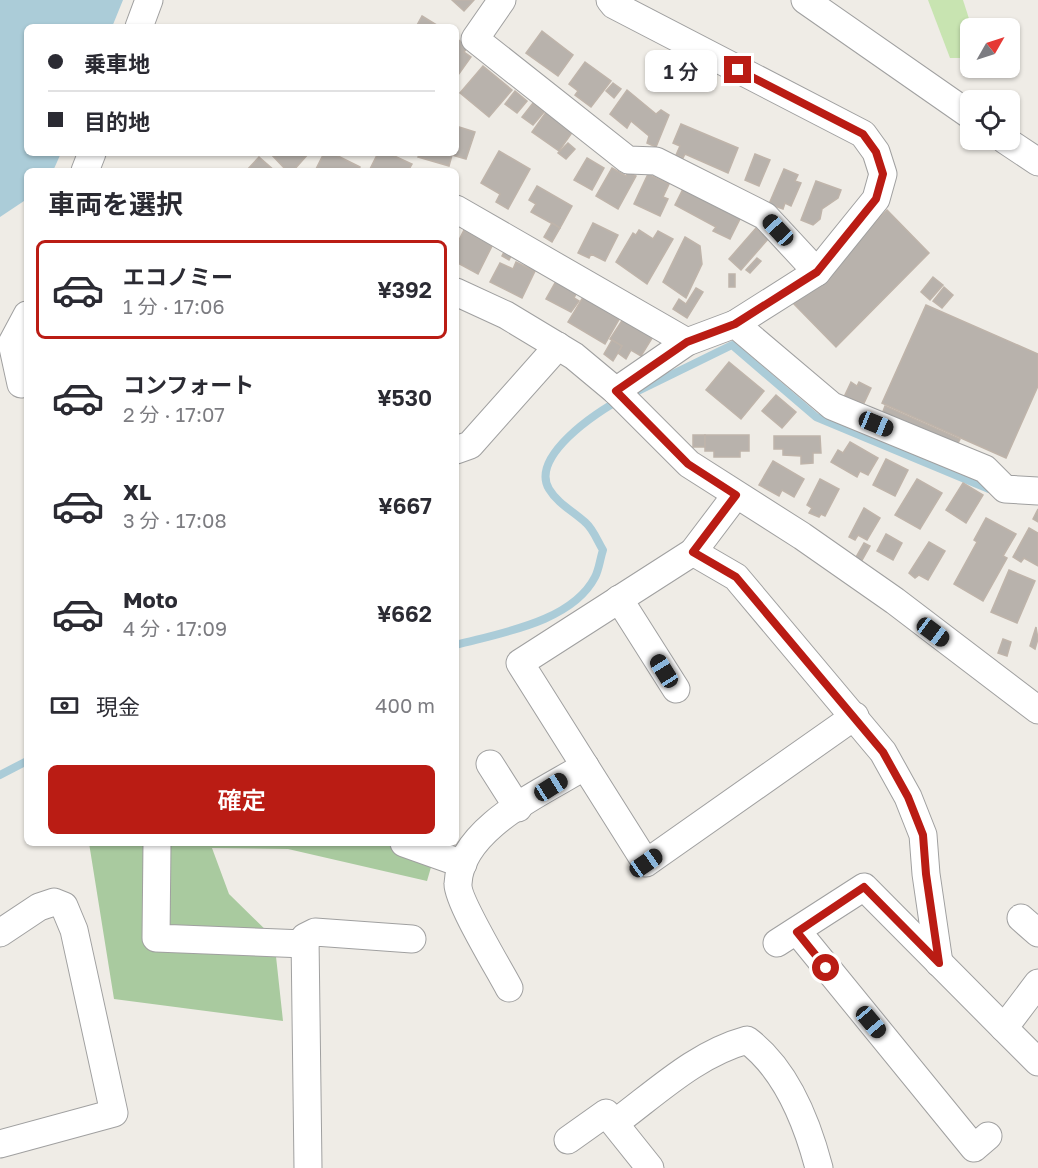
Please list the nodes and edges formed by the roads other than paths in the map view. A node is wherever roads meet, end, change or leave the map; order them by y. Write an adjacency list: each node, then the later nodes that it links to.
1 (149, 0): 5 (street)
2 (502, 0): 10 (street)
3 (610, 0): 10 (street)
4 (805, 0): 6 (street)
5 (140, 24)
6 (960, 108)
7 (1020, 150): 8 (street)
8 (1038, 162)
9 (459, 211): 14 (street)
10 (817, 272): 13 (street)
11 (459, 293): 15 (street)
12 (24, 321): 16 (street)
13 (735, 324): 14 (street); 19 (street)
14 (687, 342): 17 (street)
15 (558, 346): 17 (street); 18 (street)
16 (16, 386)
17 (616, 391): 20 (street)
18 (459, 449)
19 (1038, 491)
20 (736, 495): 21 (street); 24 (street)
21 (693, 552): 22 (street); 25 (street)
22 (619, 599): 23 (street); 27 (street)
23 (676, 689)
24 (1038, 710)
25 (855, 716): 27 (street); 35 (street)
26 (490, 764): 28 (street)
27 (585, 766): 28 (street)
28 (518, 808): 31 (street)
29 (157, 846): 34 (street)
30 (412, 846): 31 (street)
31 (463, 864): 37 (street)
32 (0, 933): 43 (street)
33 (412, 939): 34 (street)
34 (305, 944): 44 (street)
35 (939, 963): 38 (street); 41 (street)
36 (1038, 983): 38 (street)
37 (508, 988)
38 (1004, 1028): 39 (street)
39 (1038, 1062)
40 (615, 1123): 42 (street); 45 (street); 46 (street)
41 (988, 1136)
42 (568, 1140)
43 (0, 1144)
44 (308, 1168)
45 (650, 1168)
46 (819, 1168)

